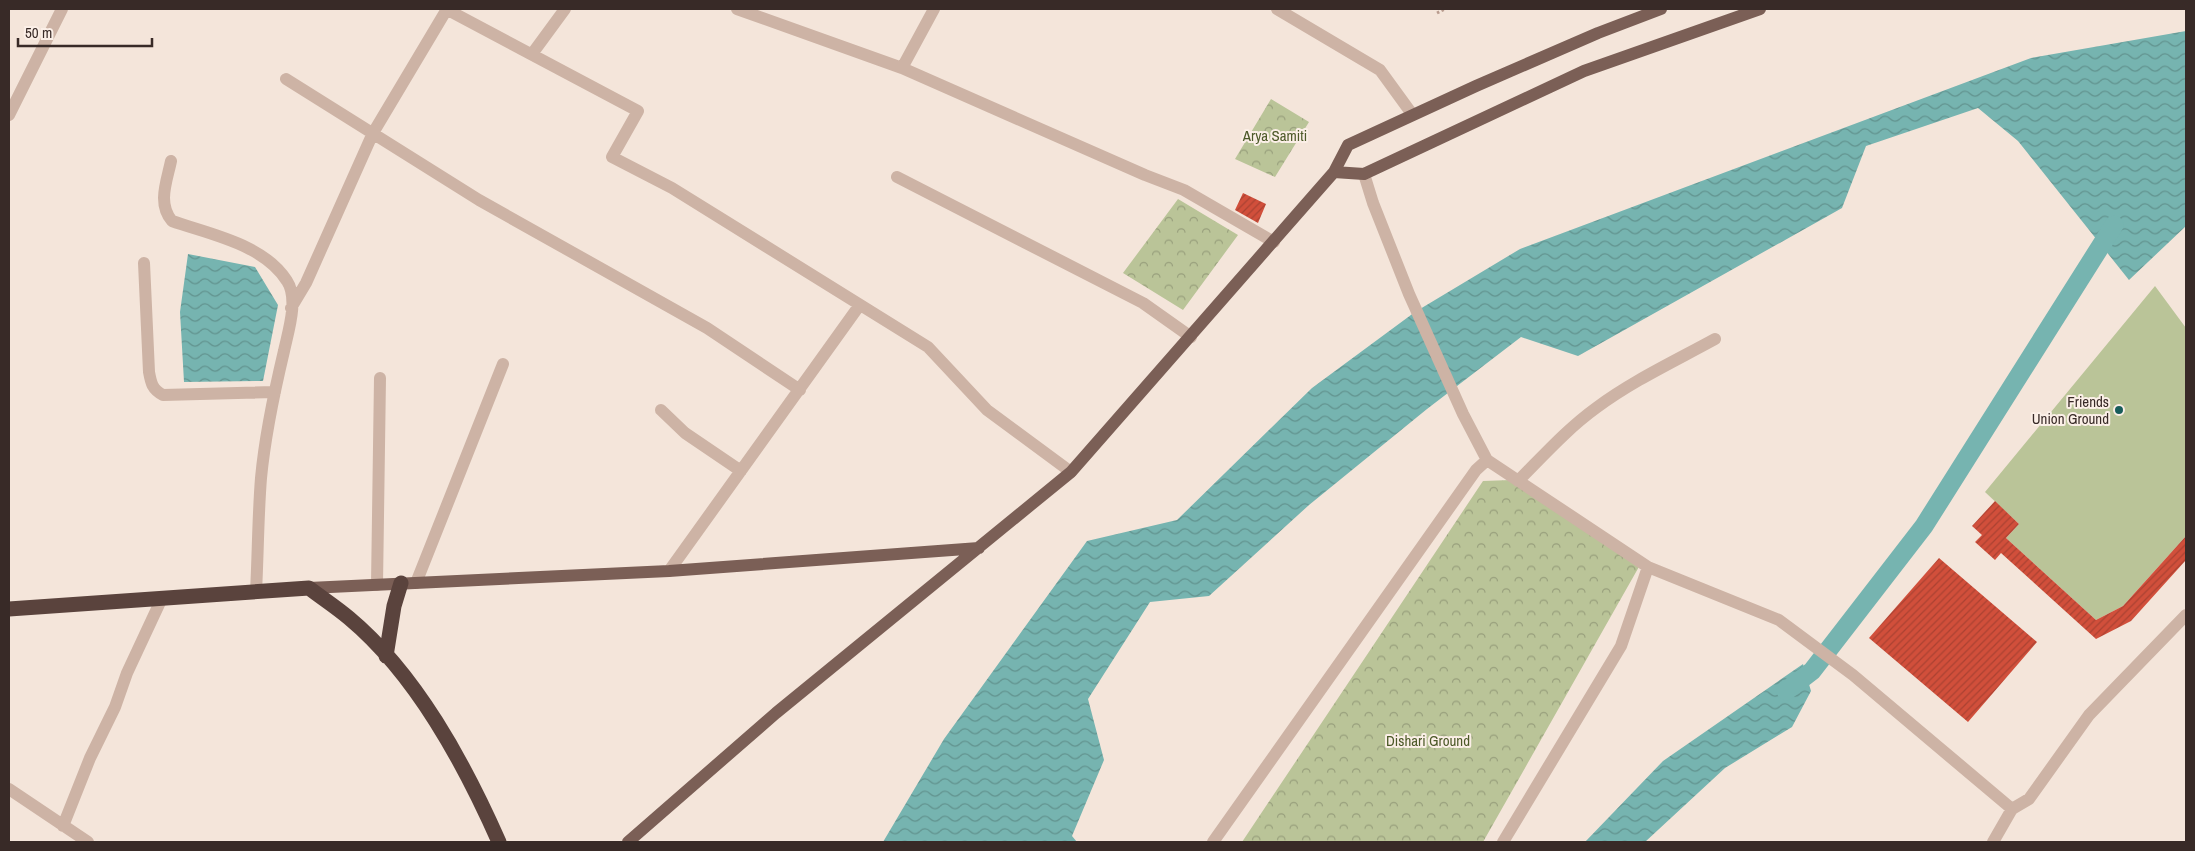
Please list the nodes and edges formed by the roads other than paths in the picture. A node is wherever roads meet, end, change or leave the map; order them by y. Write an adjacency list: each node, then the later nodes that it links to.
1 (62, 9): 13 (street)
2 (446, 9): 9 (street); 14 (street)
3 (565, 9): 9 (street)
4 (737, 9): 10 (street)
5 (934, 9): 10 (street)
6 (1277, 9): 12 (street)
7 (1661, 9): 12 (main road)
8 (1760, 9): 17 (main road)
9 (532, 54): 21 (street)
10 (902, 68): 19 (street)
11 (286, 78): 14 (street)
12 (1412, 114): 16 (main road)
13 (9, 115)
14 (373, 133): 22 (street); 27 (street)
15 (172, 161): 22 (street)
16 (1334, 172): 17 (main road); 19 (main road)
17 (1364, 174): 30 (street)
18 (897, 177): 23 (street)
19 (1274, 242): 23 (main road)
20 (144, 263): 28 (street)
21 (859, 306): 27 (street); 32 (street)
22 (291, 308): 28 (street)
23 (1191, 337): 32 (main road)
24 (1715, 339): 33 (street)
25 (503, 364): 37 (street)
26 (380, 378): 38 (street)
27 (800, 390): 31 (street)
28 (275, 392): 40 (street)
29 (661, 410): 31 (street)
30 (1487, 460): 33 (street); 51 (street)
31 (741, 471): 36 (street)
32 (1071, 472): 34 (main road)
33 (1518, 481): 35 (street)
34 (979, 548): 36 (main road); 50 (main road)
35 (1648, 567): 46 (street); 52 (street)
36 (668, 571): 37 (main road)
37 (408, 583): 38 (main road); 44 (highway)
38 (377, 585): 39 (main road)
39 (309, 588): 40 (highway); 44 (highway)
40 (256, 592): 41 (highway)
41 (162, 598): 42 (highway); 47 (street)
42 (9, 609)
43 (2186, 615): 46 (street)
44 (386, 656): 49 (highway)
45 (9, 789): 47 (street)
46 (2012, 809): 53 (street)
47 (63, 826): 48 (street)
48 (88, 842)
49 (499, 842)
50 (628, 842)
51 (1213, 842)
52 (1503, 842)
53 (1993, 842)

